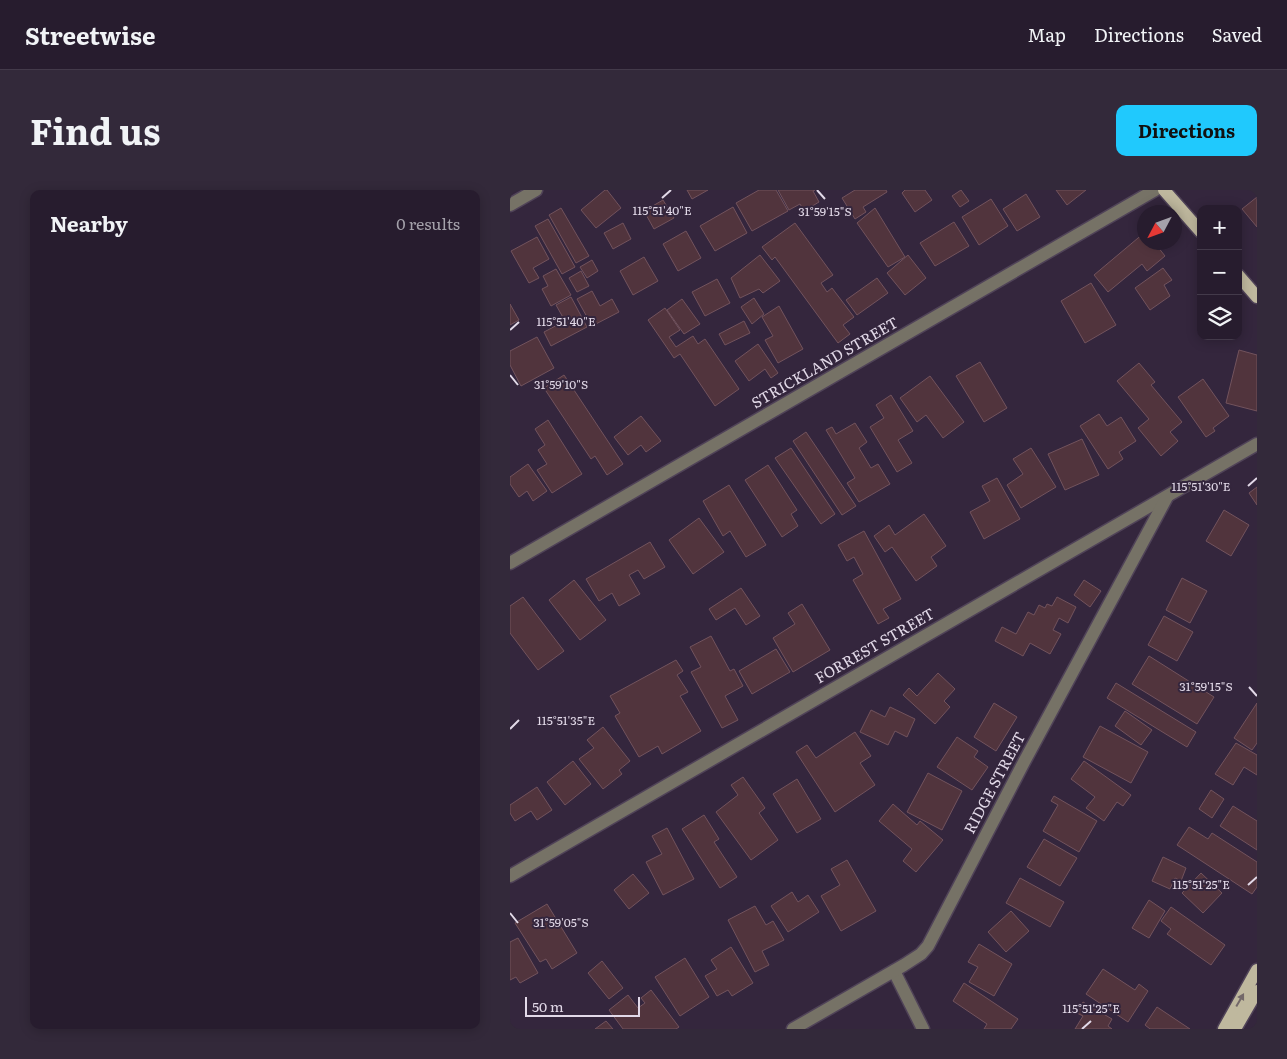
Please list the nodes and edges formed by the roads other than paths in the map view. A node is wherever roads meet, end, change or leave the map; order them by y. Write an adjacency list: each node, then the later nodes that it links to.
1 (536, 190): 4 (street)
2 (1155, 190): 10 (street, STRICKLAND STREET)
3 (1164, 190): 5 (main road)
4 (510, 205)
5 (1197, 227)
6 (1242, 280): 7 (main road)
7 (1257, 297)
8 (1257, 444): 9 (street, FORREST STREET)
9 (1168, 496): 11 (street, FORREST STREET); 13 (street, RIDGE STREET)
10 (510, 563)
11 (510, 876)
12 (1257, 970): 17 (main road, one-way to 12)
13 (894, 971): 15 (street, RIDGE STREET); 16 (street)
14 (1257, 991): 18 (main road)
15 (793, 1029)
16 (923, 1029)
17 (1224, 1029)
18 (1235, 1029)

